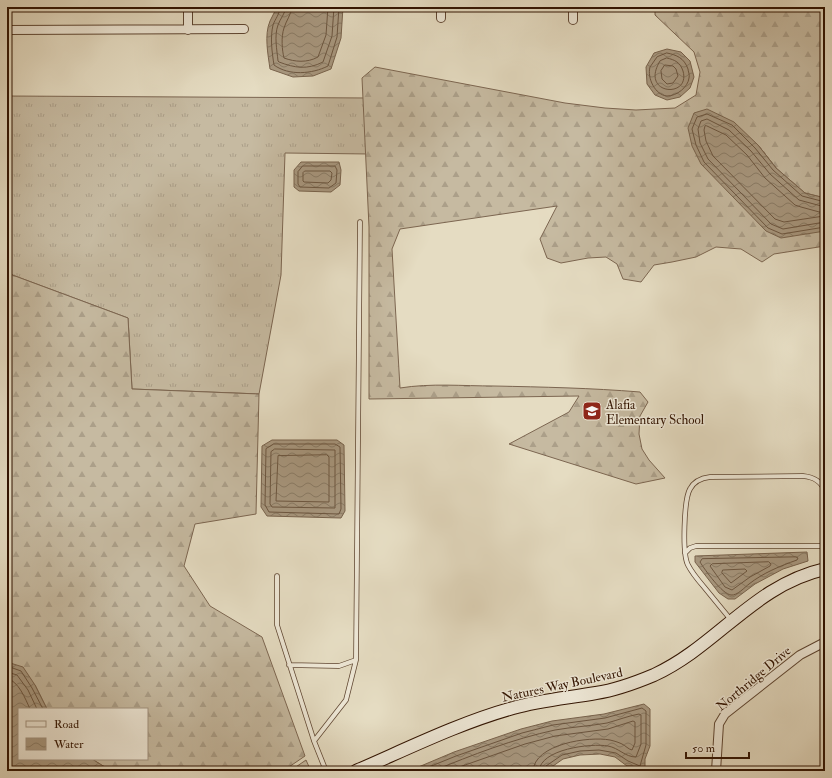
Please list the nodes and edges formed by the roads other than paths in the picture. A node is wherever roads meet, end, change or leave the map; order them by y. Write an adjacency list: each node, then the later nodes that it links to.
1 (188, 7): 8 (street)
2 (441, 7): 4 (street)
3 (573, 7): 5 (street)
4 (441, 18)
5 (573, 20)
6 (244, 29): 8 (street)
7 (7, 30): 8 (street)
8 (188, 30)
9 (360, 222): 17 (lane)
10 (825, 491): 12 (lane)
11 (825, 546): 12 (lane)
12 (685, 553): 15 (lane)
13 (825, 569): 15 (street, Natures Way Boulevard)
14 (277, 576): 18 (lane)
15 (732, 621): 21 (street, Natures Way Boulevard)
16 (825, 642): 22 (street, Northridge Drive)
17 (356, 660): 18 (lane); 19 (lane)
18 (289, 665): 19 (lane)
19 (314, 741): 20 (lane)
20 (326, 771)
21 (356, 771)
22 (716, 771)

